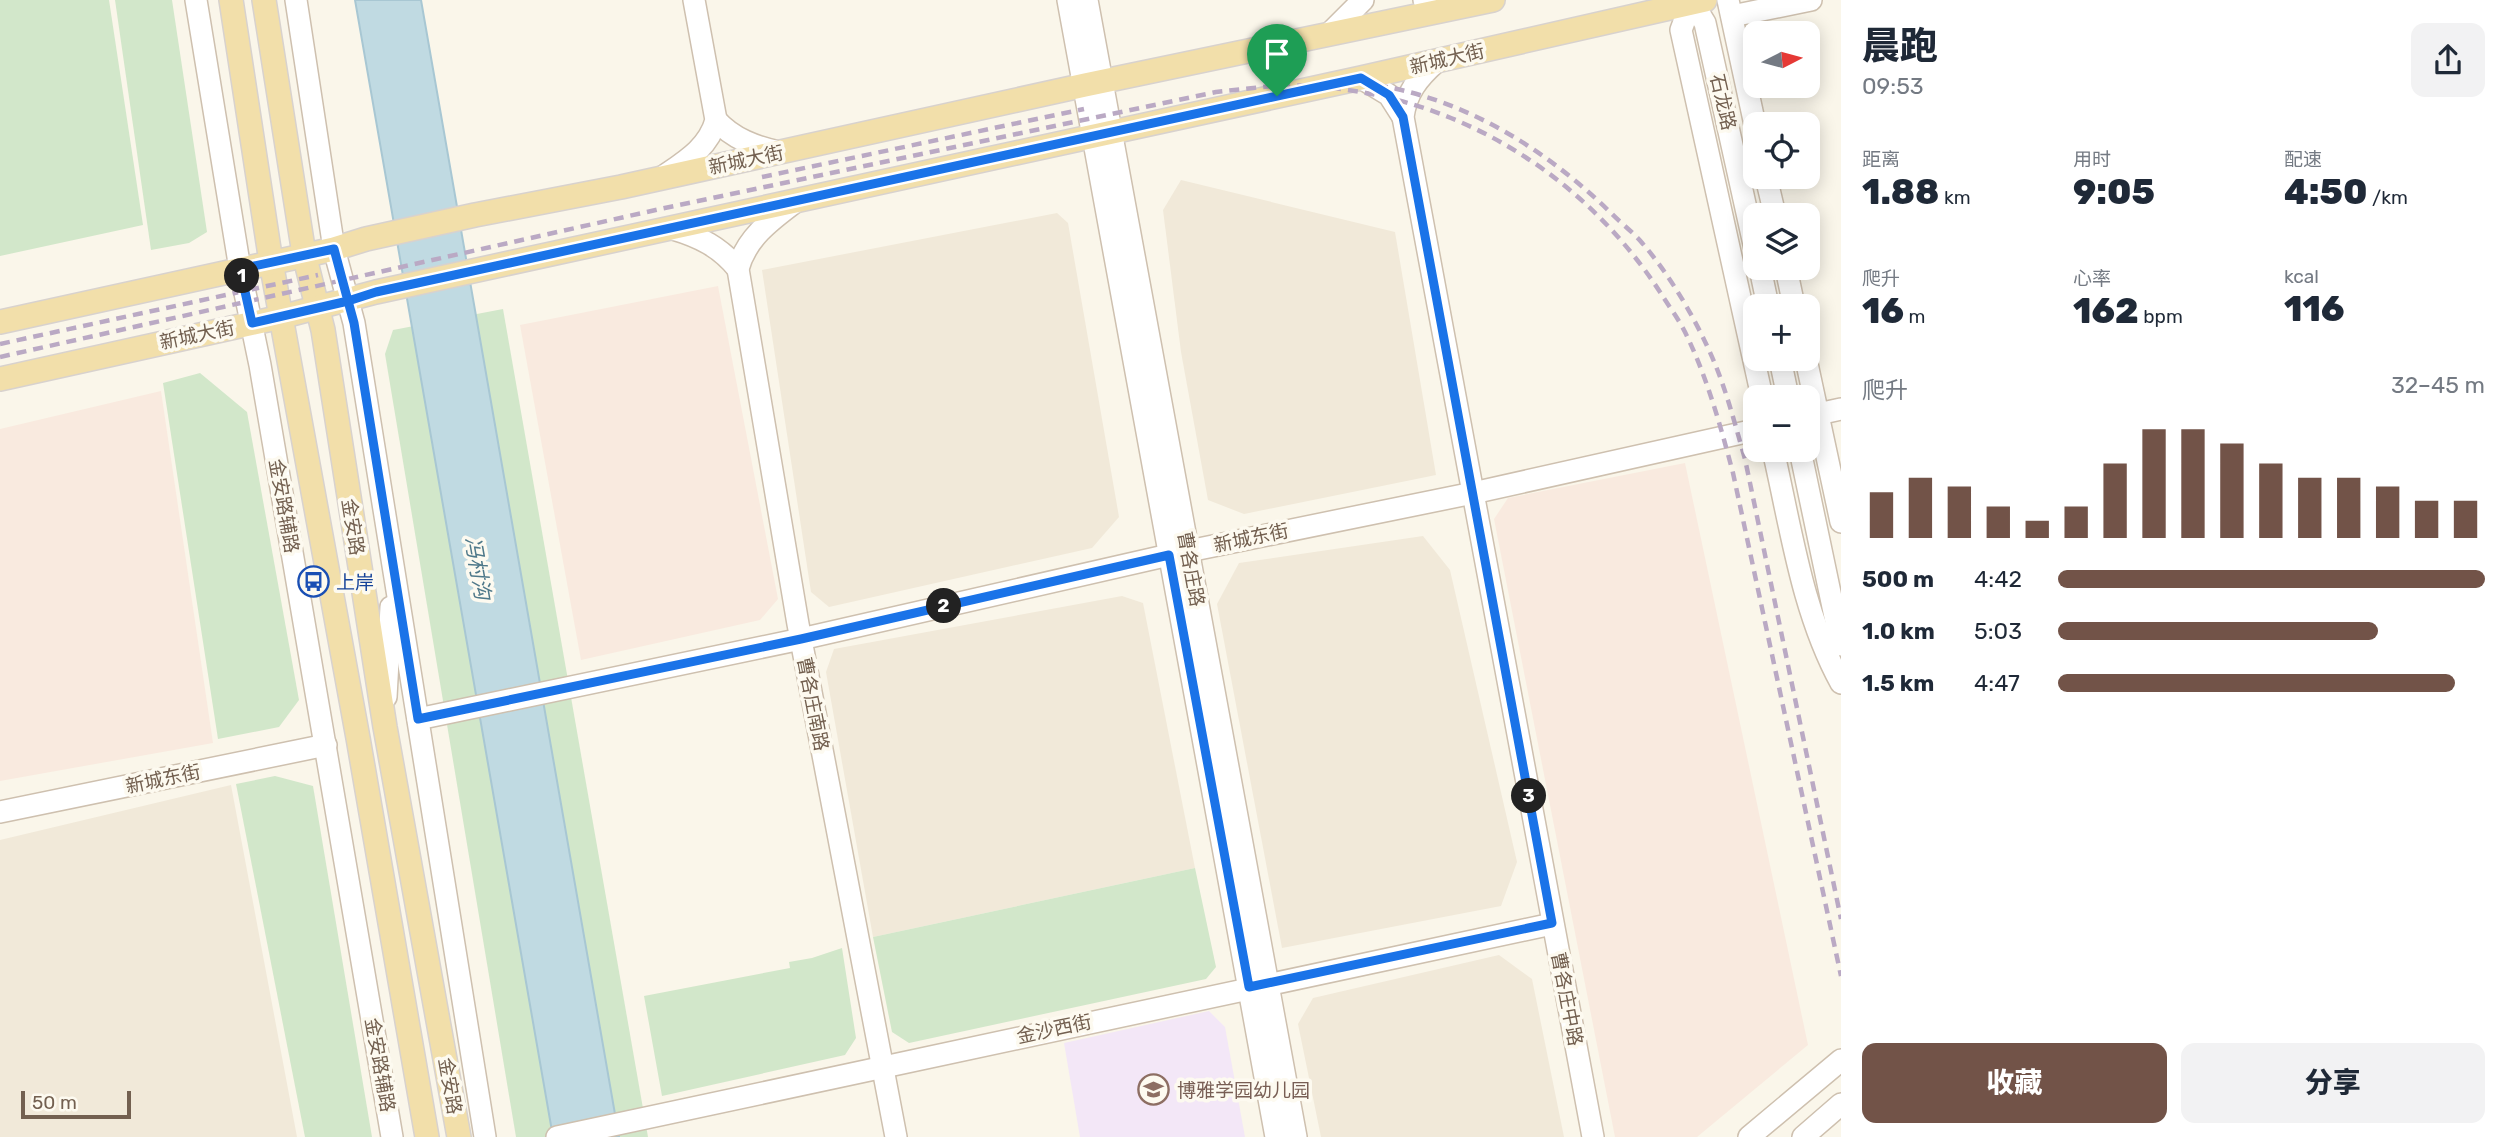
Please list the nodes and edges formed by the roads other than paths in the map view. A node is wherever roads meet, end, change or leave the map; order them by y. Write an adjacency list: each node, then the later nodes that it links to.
1 (231, 0): 30 (main road, 金安路)
2 (264, 0): 29 (main road, 金安路)
3 (296, 0): 28 (street)
4 (694, 0): 21 (street)
5 (1068, 0): 18 (street, 曹各庄路)
6 (1087, 0): 18 (street, 曹各庄路)
7 (1363, 0): 15 (street)
8 (1424, 0): 13 (street)
9 (1493, 0): 13 (main road, 新城大街)
10 (1811, 0): 14 (street)
11 (1696, 1): 16 (main road, 新城大街); 26 (street, 石龙路); 39 (street)
12 (198, 7): 31 (street, 金安路辅路)
13 (1454, 8): 15 (main road, 新城大街)
14 (1730, 8): 19 (street, 石龙路)
15 (1330, 33): 18 (main road, 新城大街)
16 (1436, 62): 17 (main road, 新城大街); 20 (street, 曹各庄中路)
17 (1361, 78): 20 (street, 曹各庄中路); 22 (main road, 新城大街)
18 (1093, 83): 22 (street, 曹各庄路); 23 (main road, 新城大街)
19 (1752, 112)
20 (1403, 117): 46 (street, 曹各庄中路)
21 (716, 120): 23 (street); 24 (street)
22 (1102, 133): 25 (main road, 新城大街); 48 (street, 曹各庄路)
23 (779, 152): 24 (main road, 新城大街)
24 (660, 178): 28 (main road, 新城大街)
25 (795, 202): 27 (main road, 新城大街); 32 (street)
26 (1745, 203)
27 (673, 229): 32 (street); 33 (main road, 新城大街)
28 (334, 249): 29 (main road, 新城大街); 33 (street)
29 (304, 254): 30 (main road, 新城大街); 34 (main road, 金安路)
30 (271, 262): 31 (main road, 新城大街); 35 (main road, 金安路)
31 (240, 269): 36 (main road, 新城大街); 37 (street, 金安路辅路)
32 (737, 269): 50 (street, 曹各庄南路)
33 (348, 301): 34 (main road, 新城大街); 49 (street)
34 (318, 307): 35 (main road, 新城大街); 54 (main road, 金安路)
35 (281, 317): 37 (main road, 新城大街); 63 (main road, 金安路)
36 (0, 321)
37 (252, 323): 38 (main road, 新城大街); 55 (street, 金安路辅路)
38 (0, 379)
39 (1759, 385)
40 (1841, 409): 41 (street)
41 (1820, 414)
42 (1820, 423): 47 (street)
43 (1743, 433): 46 (street, 新城东街)
44 (1776, 462): 52 (street)
45 (1803, 462): 51 (street)
46 (1473, 493): 48 (street, 新城东街); 57 (street, 曹各庄中路)
47 (1841, 522)
48 (1178, 553): 50 (street, 新城东街); 58 (street, 曹各庄路)
49 (393, 566): 53 (street); 54 (street)
50 (801, 639): 53 (street, 新城东街); 60 (street, 曹各庄南路)
51 (1841, 645)
52 (1841, 683)
53 (418, 719): 65 (street)
54 (385, 727): 64 (main road, 金安路)
55 (326, 745): 56 (street, 新城东街); 62 (street, 金安路辅路)
56 (0, 813)
57 (1552, 923): 58 (street, 金沙西街); 70 (street, 曹各庄中路)
58 (1258, 985): 60 (street, 金沙西街); 68 (street, 曹各庄路); 69 (street, 曹各庄路)
59 (1841, 1060): 71 (street)
60 (883, 1066): 66 (street, 金沙西街); 67 (street, 曹各庄南路)
61 (1841, 1104): 72 (street)
62 (393, 1137)
63 (426, 1137)
64 (459, 1137)
65 (485, 1137)
66 (557, 1137)
67 (896, 1137)
68 (1276, 1137)
69 (1296, 1137)
70 (1593, 1137)
71 (1749, 1137)
72 (1803, 1137)

